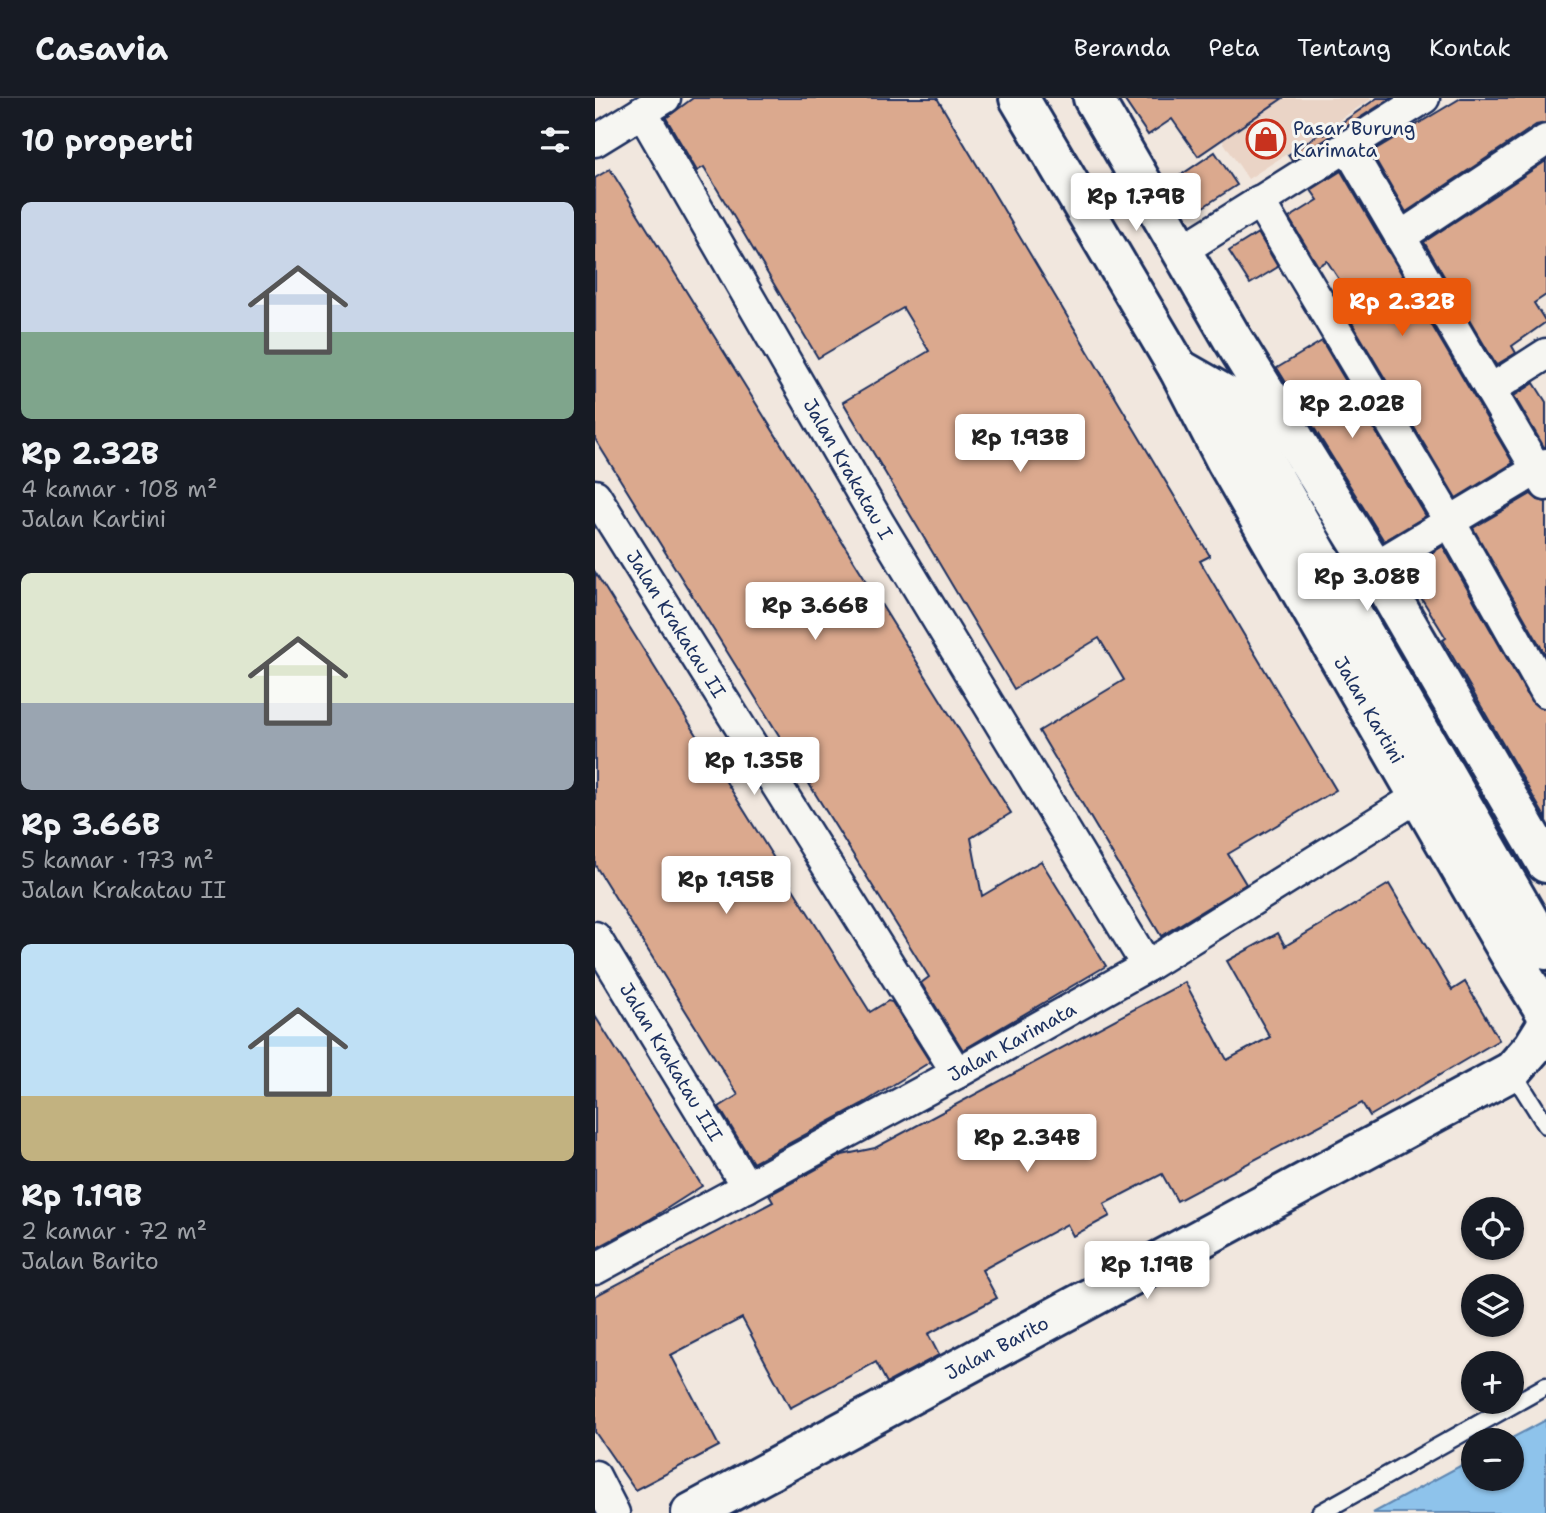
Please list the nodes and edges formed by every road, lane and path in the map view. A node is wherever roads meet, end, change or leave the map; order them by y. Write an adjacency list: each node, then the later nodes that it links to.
1 (1019, 98): 13 (main road, Jalan Kartini)
2 (1093, 98): 10 (main road)
3 (1424, 98): 7 (street)
4 (653, 105): 6 (street); 25 (street, Jalan Krakatau I)
5 (1546, 140): 9 (street)
6 (595, 141)
7 (1347, 146): 8 (street); 9 (street)
8 (1259, 201): 10 (street); 18 (street)
9 (1400, 237): 14 (street)
10 (1181, 251): 11 (main road)
11 (1232, 338): 15 (main road); 19 (main road)
12 (1546, 354): 14 (street)
13 (1178, 368): 15 (main road, Jalan Kartini); 21 (main road, Jalan Kartini)
14 (1490, 390): 16 (street)
15 (1229, 399): 24 (main road, Jalan Kartini)
16 (1543, 473): 18 (street)
17 (595, 495): 29 (street, Jalan Krakatau II)
18 (1450, 522): 19 (street); 20 (street)
19 (1374, 567): 22 (main road)
20 (1546, 692)
21 (1419, 796): 25 (street, Jalan Karimata); 26 (main road, Jalan Kartini)
22 (1546, 863)
23 (595, 937): 31 (street, Jalan Krakatau III)
24 (1546, 950)
25 (1147, 966): 29 (street, Jalan Karimata)
26 (1546, 1013)
27 (1546, 1026): 28 (main road, Jalan Barito)
28 (1512, 1071): 30 (lane); 36 (main road, Jalan Barito)
29 (957, 1073): 31 (street, Jalan Karimata)
30 (1546, 1125)
31 (747, 1187): 32 (street, Jalan Karimata)
32 (595, 1269)
33 (1546, 1386): 37 (lane)
34 (595, 1476): 35 (street)
35 (614, 1513)
36 (691, 1513)
37 (1319, 1513)

